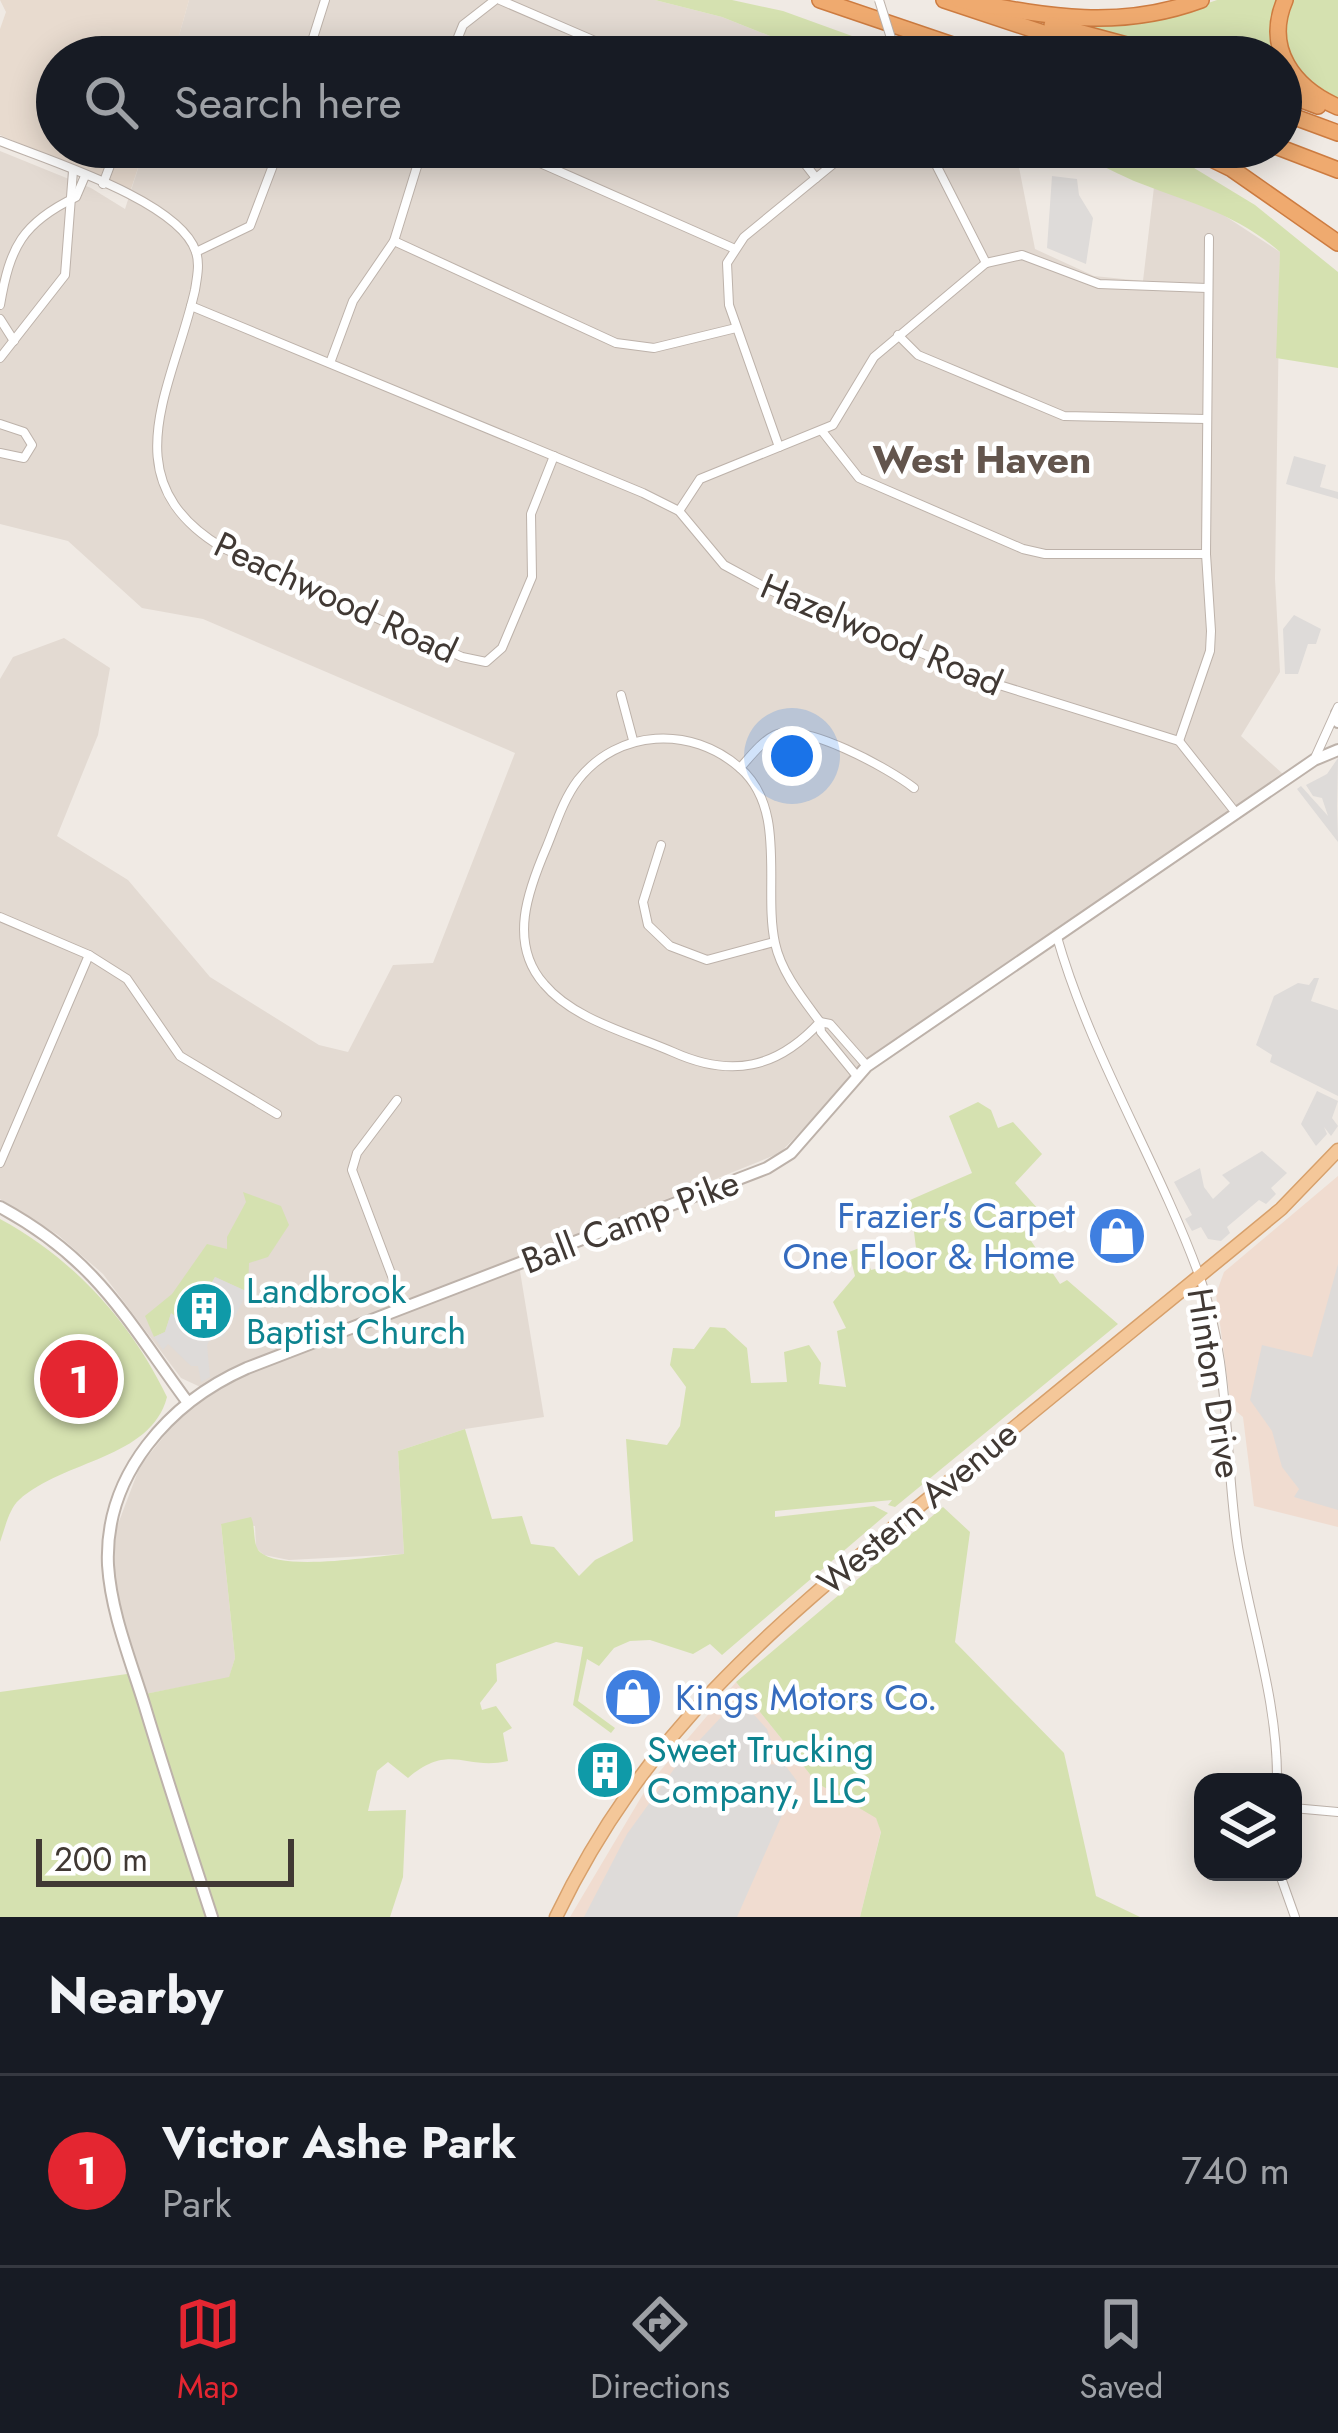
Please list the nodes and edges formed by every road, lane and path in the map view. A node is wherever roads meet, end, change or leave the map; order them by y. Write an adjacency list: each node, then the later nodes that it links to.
1 (325, 0): 10 (street)
2 (498, 0): 11 (street); 12 (street)
3 (820, 0): 14 (highway)
4 (879, 0): 13 (street, bridge)
5 (944, 0): 15 (highway)
6 (960, 0): 9 (highway)
7 (1201, 0): 9 (highway)
8 (1286, 0): 17 (highway)
9 (1017, 13): 16 (highway)
10 (314, 36)
11 (459, 36)
12 (583, 36)
13 (890, 36)
14 (925, 36)
15 (1053, 36)
16 (1098, 36)
17 (1279, 36)
18 (1302, 84): 20 (highway)
19 (1302, 99): 20 (highway)
20 (1338, 110)
21 (1302, 120): 22 (highway)
22 (1338, 133)
23 (0, 141): 24 (street)
24 (36, 156)
25 (1302, 156): 35 (highway)
26 (66, 168): 36 (street)
27 (109, 168): 39 (street)
28 (272, 168): 45 (street)
29 (416, 168): 42 (street)
30 (552, 168): 44 (street)
31 (808, 168): 38 (street)
32 (831, 168): 38 (street)
33 (938, 168): 46 (street)
34 (1230, 168): 43 (highway)
35 (1338, 170)
36 (73, 171): 37 (street); 40 (street)
37 (85, 176): 39 (street); 40 (street)
38 (816, 178): 44 (street)
39 (103, 184): 45 (street)
40 (70, 200): 48 (street); 53 (street)
41 (1209, 238): 47 (street)
42 (394, 241): 51 (street); 55 (street)
43 (1338, 243)
44 (735, 249): 51 (street)
45 (196, 252): 49 (street)
46 (986, 263): 47 (street); 52 (street)
47 (1207, 288): 56 (street)
48 (0, 304)
49 (191, 306): 55 (street, Hazelwood Road); 61 (street, Peachwood Road)
50 (0, 319): 53 (street)
51 (736, 328): 59 (street)
52 (898, 334): 56 (street); 58 (street)
53 (14, 341): 54 (street)
54 (0, 358)
55 (330, 363): 61 (street, Hazelwood Road)
56 (1206, 419): 63 (street)
57 (0, 424): 60 (street)
58 (822, 431): 59 (street); 63 (street)
59 (779, 447): 62 (street)
60 (0, 453)
61 (554, 456): 62 (street, Hazelwood Road)
62 (679, 511): 68 (street, Hazelwood Road)
63 (1206, 554): 68 (street)
64 (621, 695): 67 (street)
65 (1337, 710): 66 (street); 70 (street, Ball Camp Pike)
66 (1338, 722)
67 (634, 740): 71 (street); 79 (street)
68 (1179, 741): 73 (street)
69 (1338, 750): 70 (street)
70 (1314, 760): 73 (street, Ball Camp Pike)
71 (740, 768): 72 (street); 77 (street)
72 (914, 788)
73 (1238, 817): 76 (street, Ball Camp Pike)
74 (662, 845): 77 (street)
75 (0, 917): 78 (street)
76 (1058, 937): 80 (street, Ball Camp Pike); 87 (street, Hinton Drive)
77 (775, 942): 79 (street)
78 (89, 956): 83 (street); 85 (street)
79 (820, 1022): 80 (street); 81 (street)
80 (867, 1066): 81 (street, Ball Camp Pike)
81 (856, 1075): 88 (street, Ball Camp Pike)
82 (397, 1100): 88 (street)
83 (278, 1114)
84 (1338, 1150): 87 (main road, Western Avenue)
85 (0, 1162)
86 (0, 1207): 89 (street)
87 (1199, 1276): 90 (street, Hinton Drive); 95 (main road, Western Avenue)
88 (404, 1308): 89 (street, Ball Camp Pike)
89 (186, 1400): 94 (street, Ball Camp Pike)
90 (1276, 1773)
91 (1302, 1809): 92 (street)
92 (1338, 1811)
93 (1282, 1881): 96 (street)
94 (212, 1917)
95 (556, 1917)
96 (1295, 1917)

